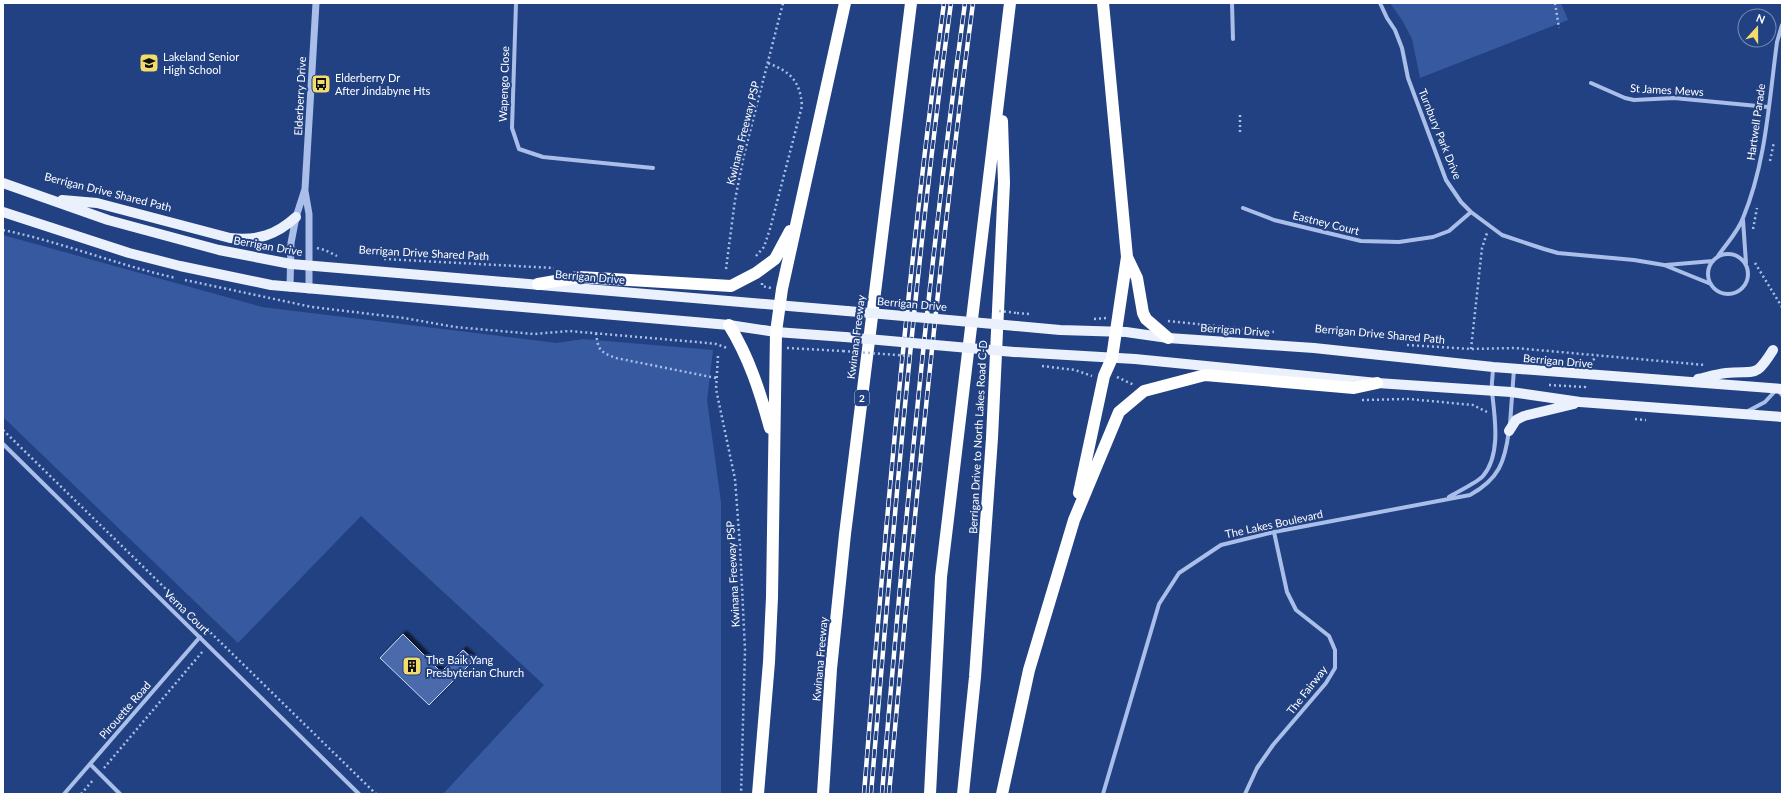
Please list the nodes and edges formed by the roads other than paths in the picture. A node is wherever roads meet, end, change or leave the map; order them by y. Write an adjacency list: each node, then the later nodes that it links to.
1 (316, 3): 16 (street, Elderberry Drive)
2 (516, 3): 14 (street, Wapengo Close)
3 (845, 3): 22 (highway)
4 (911, 3): 64 (highway, Kwinana Freeway / 2)
5 (1010, 3): 11 (highway)
6 (1103, 3): 25 (highway)
7 (1232, 3): 10 (street)
8 (1380, 3): 20 (street, Turnbury Park Drive)
9 (1782, 25): 13 (street, Hartwell Parade)
10 (1233, 39)
11 (1001, 80): 65 (highway); 66 (highway, Berrigan Drive to North Lakes Road C-D)
12 (1592, 83): 13 (street, St James Mews)
13 (1768, 107): 23 (street, Hartwell Parade)
14 (653, 168)
15 (3, 183): 17 (main road, Berrigan Drive)
16 (304, 189): 21 (street, Elderberry Drive); 30 (street, Elderberry Drive)
17 (48, 199): 21 (main road); 27 (main road, Berrigan Drive)
18 (1243, 208): 20 (street, Eastney Court)
19 (3, 212): 33 (main road)
20 (1471, 212): 29 (street, Turnbury Park Drive)
21 (296, 216): 27 (street, Elderberry Drive)
22 (797, 220): 31 (highway); 35 (highway)
23 (1743, 220): 24 (street, Hartwell Parade); 28 (street, Hartwell Parade)
24 (1718, 256): 26 (street); 28 (street)
25 (1127, 257): 38 (highway); 39 (highway)
26 (1713, 261): 29 (street, Turnbury Park Drive); 32 (street)
27 (291, 264): 30 (main road, Berrigan Drive); 33 (street, Elderberry Drive)
28 (1746, 264): 32 (street)
29 (1664, 265): 32 (street, Turnbury Park Drive)
30 (308, 266): 31 (main road, Berrigan Drive); 34 (street, Elderberry Drive)
31 (538, 284): 35 (main road, Berrigan Drive)
32 (1711, 284)
33 (290, 288): 34 (main road)
34 (309, 290): 36 (main road)
35 (780, 305): 37 (highway); 38 (main road, Berrigan Drive, bridge)
36 (729, 325): 37 (main road); 53 (highway)
37 (776, 332): 41 (main road, bridge); 53 (highway)
38 (1116, 333): 39 (main road, Berrigan Drive); 41 (highway)
39 (1168, 338): 42 (main road, Berrigan Drive)
40 (1773, 350): 44 (main road)
41 (1112, 358): 45 (main road); 56 (highway)
42 (1493, 367): 43 (main road, Berrigan Drive); 46 (street, The Lakes Boulevard)
43 (1514, 369): 44 (main road, Berrigan Drive); 48 (street, The Lakes Boulevard)
44 (1689, 381): 47 (main road, Berrigan Drive)
45 (1377, 383): 46 (main road); 56 (highway)
46 (1492, 391): 48 (main road); 55 (street, The Lakes Boulevard)
47 (1780, 391): 50 (street)
48 (1512, 392): 49 (main road); 52 (street, The Lakes Boulevard)
49 (1580, 402): 50 (main road); 52 (main road)
50 (1738, 414): 51 (main road)
51 (1782, 417)
52 (1509, 432): 55 (street, The Lakes Boulevard)
53 (774, 441): 63 (highway)
54 (3, 444): 58 (street, Verna Court)
55 (1447, 499): 57 (street, The Lakes Boulevard)
56 (1074, 520): 67 (highway)
57 (1274, 532): 68 (street, The Lakes Boulevard); 69 (street, The Fairway)
58 (200, 637): 59 (street, Pirouette Road); 62 (street, Verna Court)
59 (90, 764): 60 (street, Pirouette Road); 61 (street)
60 (64, 794)
61 (120, 794)
62 (359, 794)
63 (758, 794)
64 (823, 794)
65 (930, 794)
66 (963, 794)
67 (1002, 794)
68 (1103, 794)
69 (1246, 794)

